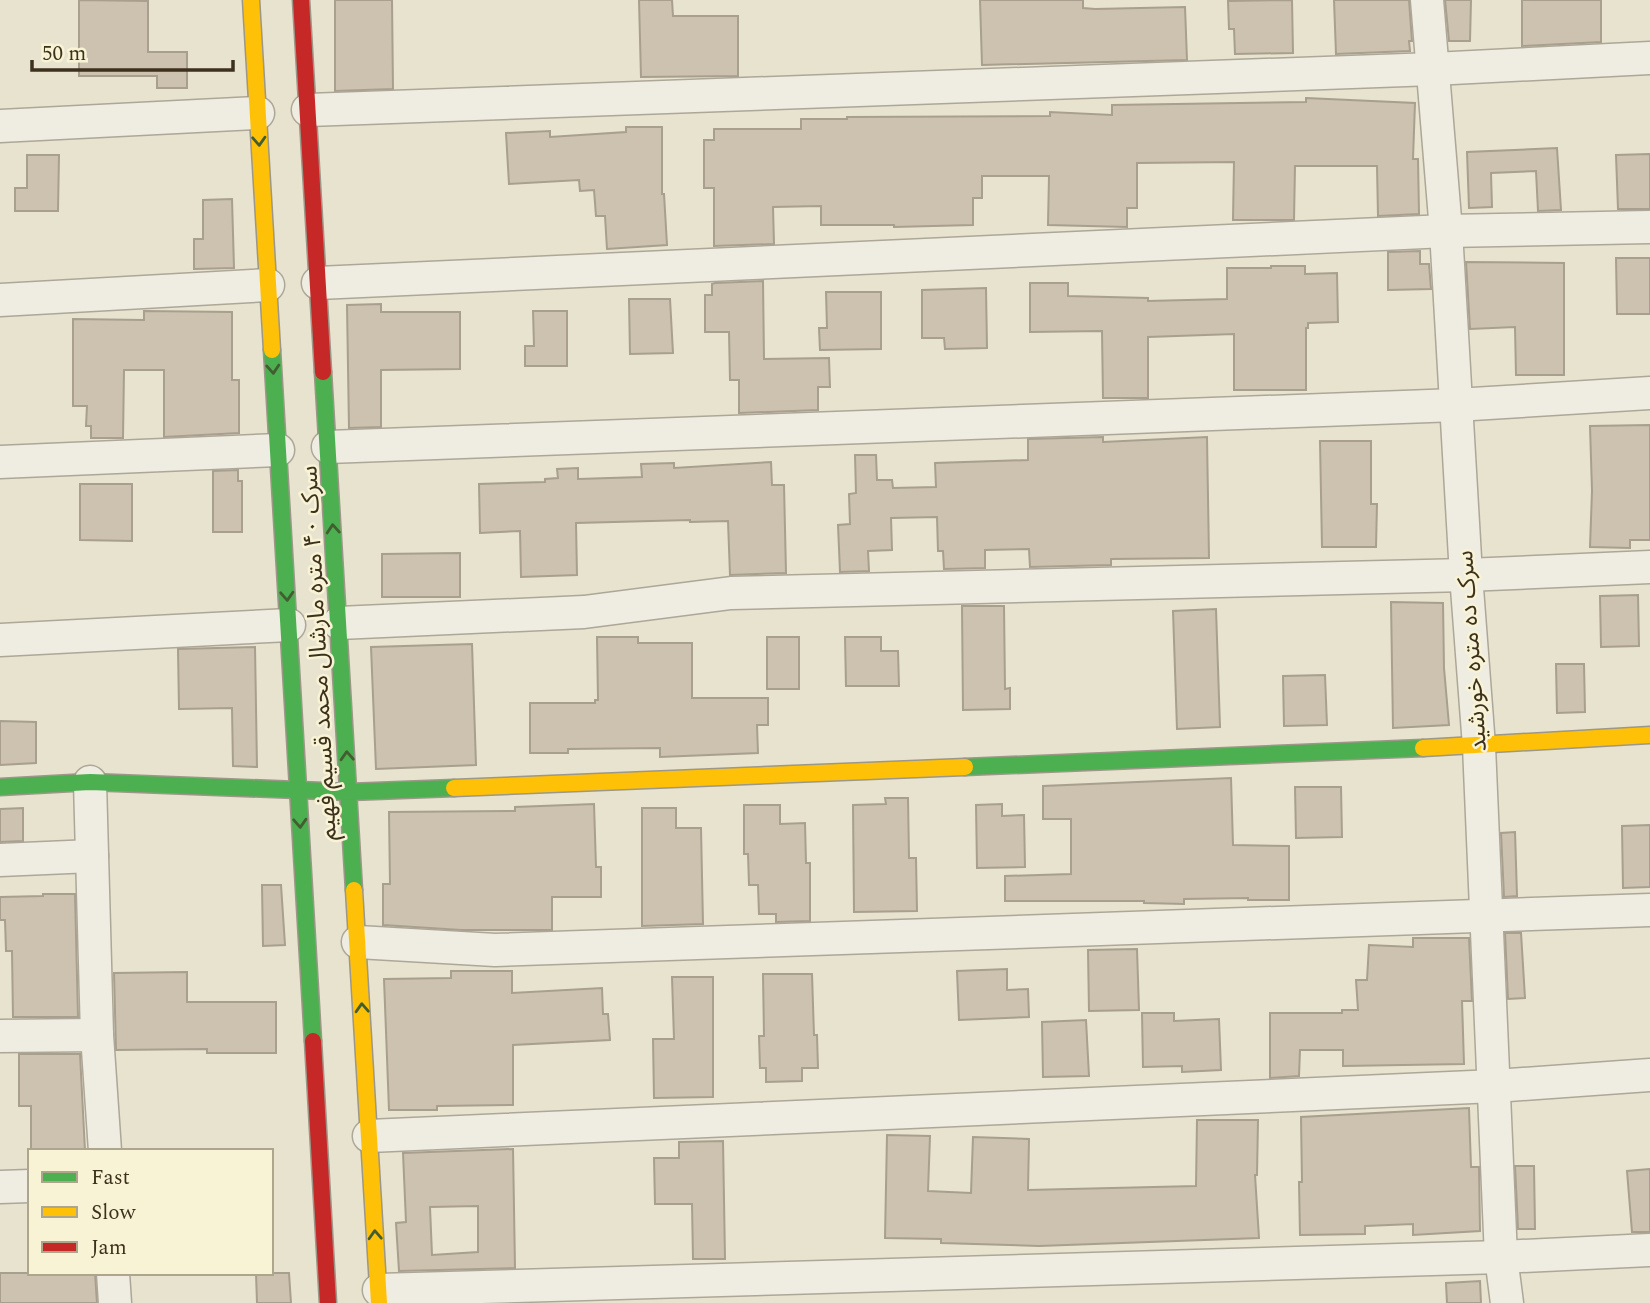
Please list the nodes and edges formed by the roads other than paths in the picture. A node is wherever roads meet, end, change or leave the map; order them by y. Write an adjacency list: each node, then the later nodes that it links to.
1 (251, 0): 7 (street, سرک ۴۰ متره مارشال محمد قسیم فهیم)
2 (301, 0): 6 (street, سرک ۴۰ متره مارشال محمد قسیم فهیم)
3 (1427, 0): 5 (street, سرک ده متره خورشید)
4 (1650, 58): 5 (street)
5 (1433, 69): 6 (street); 10 (street, سرک ده متره خورشید)
6 (308, 110): 11 (street, سرک ۴۰ متره مارشال محمد قسیم فهیم)
7 (258, 113): 8 (street); 12 (street, سرک ۴۰ متره مارشال محمد قسیم فهیم, one-way to 12)
8 (0, 126)
9 (1650, 227): 10 (street)
10 (1446, 232): 11 (street); 15 (street, سرک ده متره خورشید)
11 (318, 283): 16 (street, سرک ۴۰ متره مارشال محمد قسیم فهیم)
12 (268, 285): 13 (street); 17 (street, سرک ۴۰ متره مارشال محمد قسیم فهیم, one-way to 17)
13 (0, 300)
14 (1650, 393): 15 (street)
15 (1456, 405): 16 (street); 20 (street, سرک ده متره خورشید)
16 (328, 447): 21 (street, سرک ۴۰ متره مارشال محمد قسیم فهیم, one-way to 16)
17 (278, 450): 18 (street); 22 (street, سرک ۴۰ متره مارشال محمد قسیم فهیم, one-way to 22)
18 (0, 462)
19 (1650, 567): 20 (street)
20 (1466, 575): 21 (street); 25 (street, سرک ده متره خورشید)
21 (339, 623): 29 (street, سرک ۴۰ متره مارشال محمد قسیم فهیم, one-way to 21)
22 (289, 625): 23 (street); 28 (street, سرک ۴۰ متره مارشال محمد قسیم فهیم)
23 (0, 640)
24 (1650, 735): 25 (street)
25 (1479, 746): 29 (street); 33 (street, سرک ده متره خورشید)
26 (90, 782): 27 (street); 28 (street); 30 (street)
27 (0, 787)
28 (298, 790): 29 (street); 48 (street, سرک ۴۰ متره مارشال محمد قسیم فهیم, one-way to 48)
29 (349, 792): 34 (street, سرک ۴۰ متره مارشال محمد قسیم فهیم)
30 (92, 856): 31 (street); 35 (street)
31 (0, 860)
32 (1650, 910): 33 (street)
33 (1485, 916): 34 (street); 38 (street, سرک ده متره خورشید)
34 (358, 942): 39 (street, سرک ۴۰ متره مارشال محمد قسیم فهیم, one-way to 34)
35 (97, 1035): 36 (street); 40 (street)
36 (0, 1036)
37 (1650, 1075): 38 (street)
38 (1495, 1086): 39 (street); 44 (street, سرک ده متره خورشید)
39 (369, 1136): 46 (street, سرک ۴۰ متره مارشال محمد قسیم فهیم, one-way to 39)
40 (104, 1149)
41 (28, 1186): 42 (street)
42 (0, 1187)
43 (1650, 1250): 44 (street)
44 (1501, 1257): 46 (street); 49 (street, سرک ده متره خورشید)
45 (113, 1275): 47 (street)
46 (379, 1296)
47 (115, 1303)
48 (328, 1303)
49 (1507, 1303)

